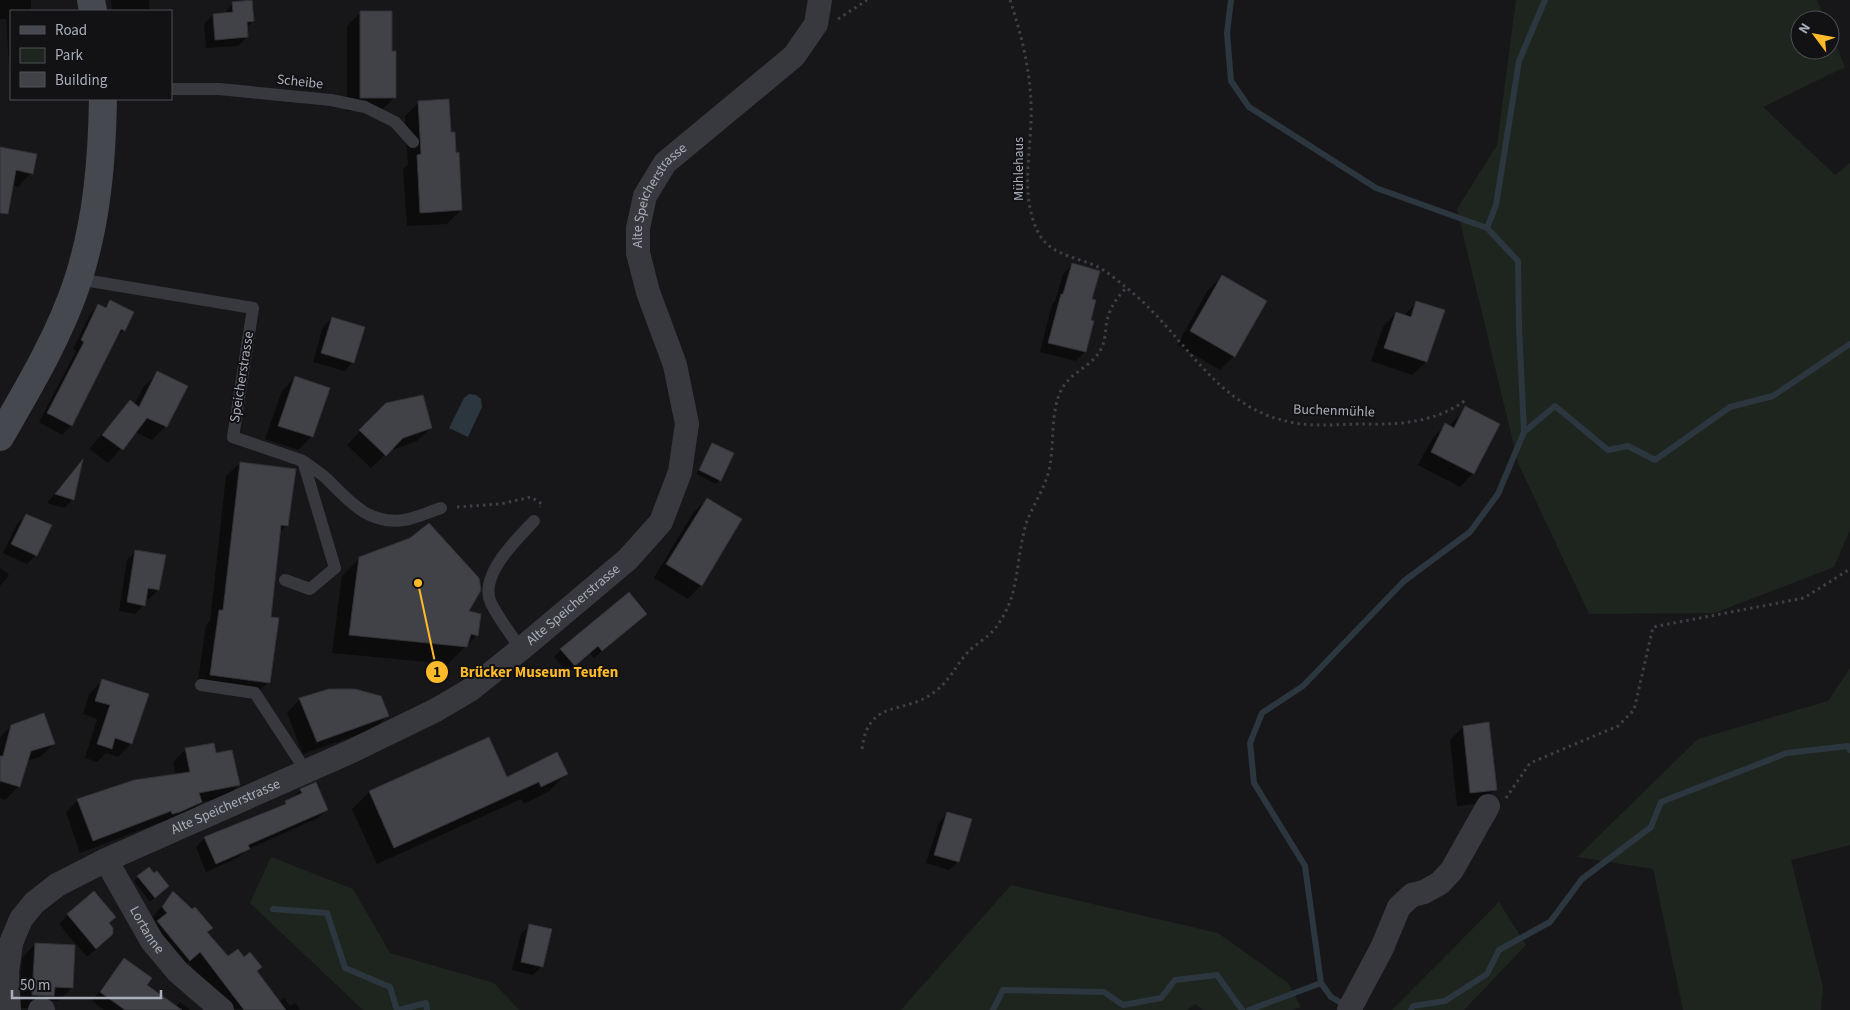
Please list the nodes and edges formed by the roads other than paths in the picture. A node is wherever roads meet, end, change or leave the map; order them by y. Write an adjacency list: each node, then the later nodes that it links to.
1 (820, 0): 11 (street, Alte Speicherstrasse)
2 (172, 89): 4 (lane, Scheibe)
3 (103, 100): 5 (main road)
4 (413, 142)
5 (78, 279): 6 (main road); 7 (lane, Speicherstrasse)
6 (0, 437)
7 (303, 461): 8 (lane); 10 (lane)
8 (441, 508)
9 (534, 521): 11 (lane)
10 (285, 580)
11 (522, 649): 13 (street, Alte Speicherstrasse)
12 (201, 685): 13 (lane)
13 (306, 771): 15 (street, Alte Speicherstrasse)
14 (1488, 806): 16 (street)
15 (106, 860): 17 (street, Alte Speicherstrasse); 18 (street, Lortanne)
16 (1353, 1003)
17 (9, 1010)
18 (222, 1010)

